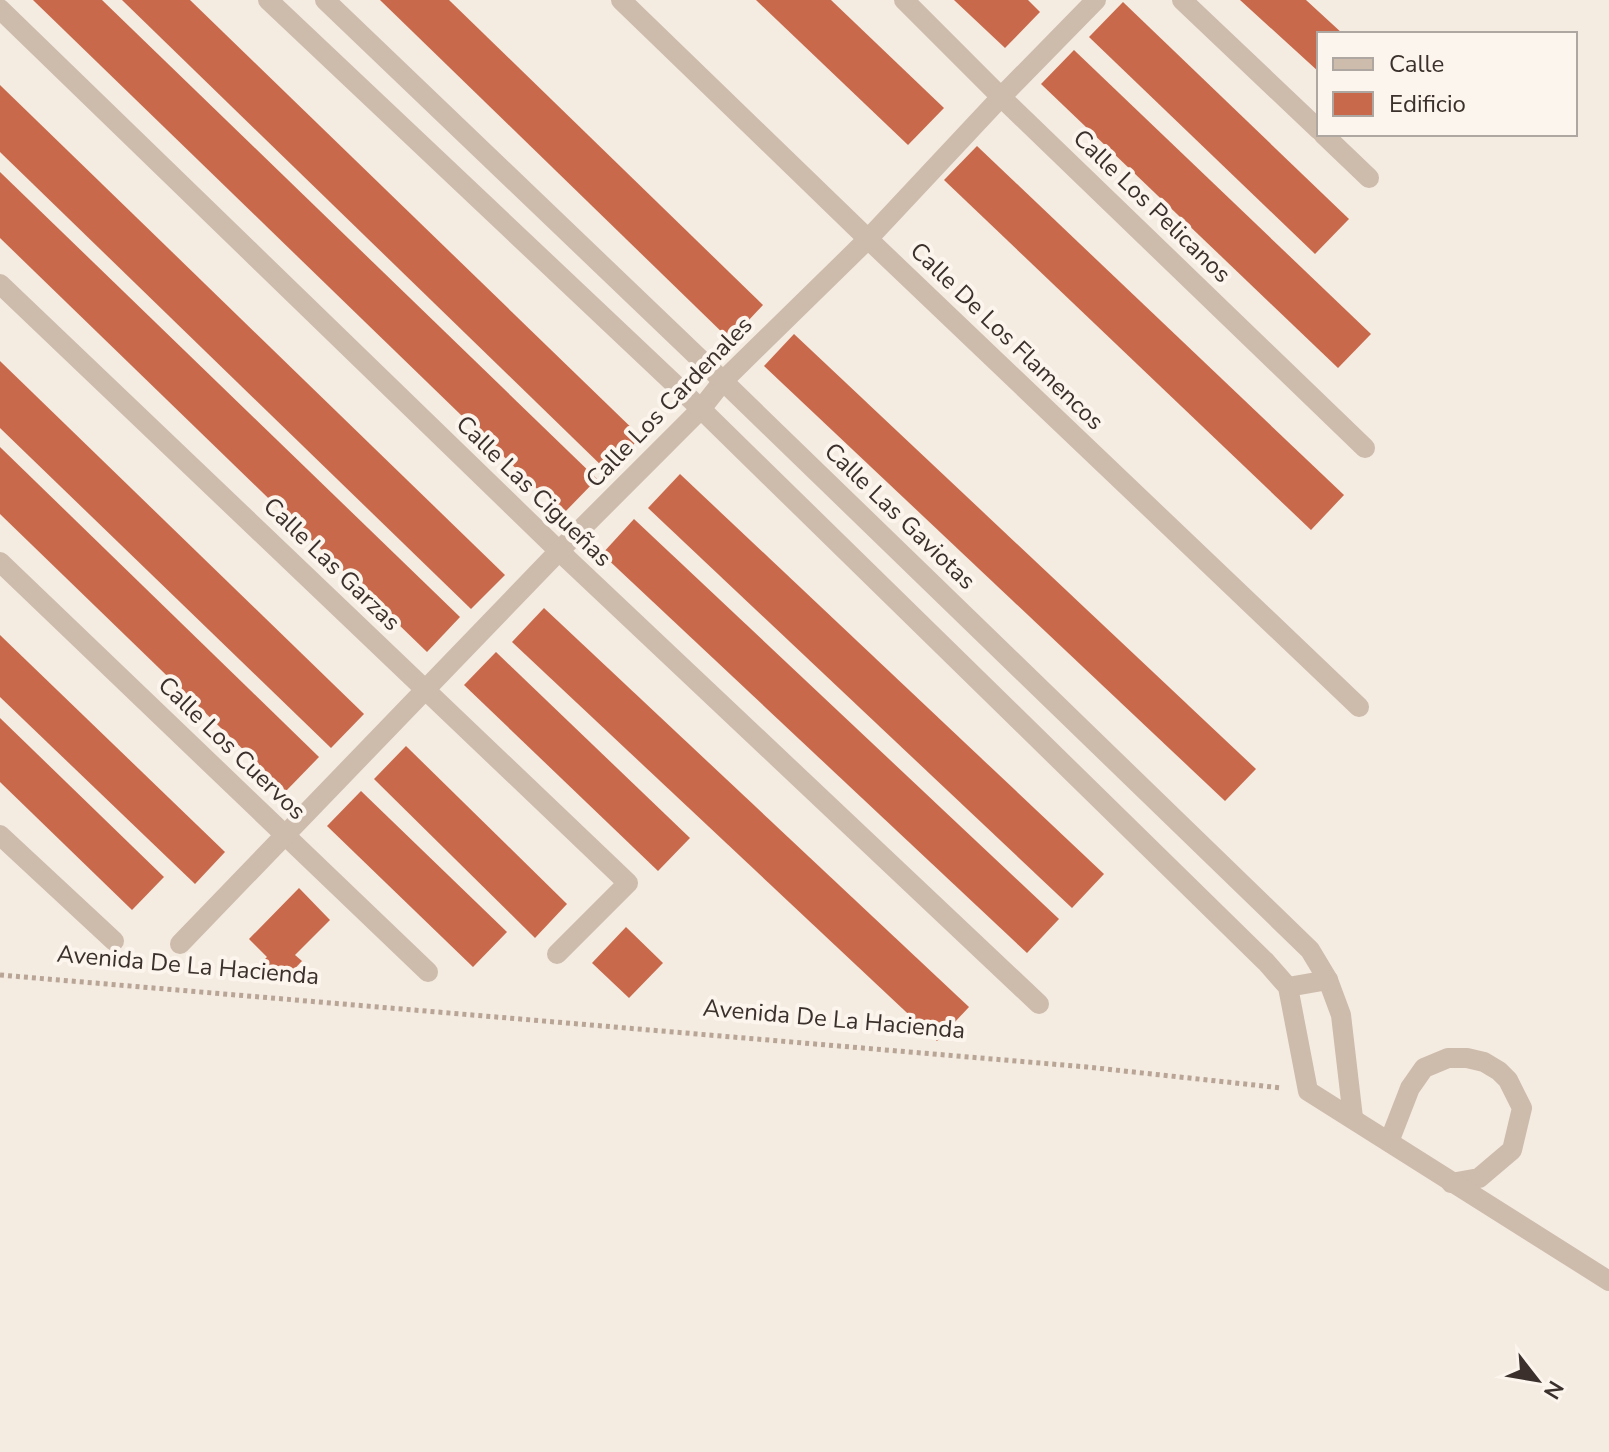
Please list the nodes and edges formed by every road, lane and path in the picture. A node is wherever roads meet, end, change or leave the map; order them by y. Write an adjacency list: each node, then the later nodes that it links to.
1 (268, 0): 15 (street)
2 (325, 0): 14 (street, Calle Las Gaviotas)
3 (621, 0): 12 (street, Calle De Los Flamencos)
4 (904, 0): 8 (street, Calle Los Pelicanos)
5 (1096, 0): 8 (street, Calle Los Cardenales)
6 (1182, 0): 9 (street)
7 (0, 9): 17 (street, Calle Las Cigueñas)
8 (1001, 97): 12 (street, Calle Los Cardenales); 16 (street, Calle Los Pelicanos)
9 (1317, 128)
10 (1325, 136): 11 (street)
11 (1369, 178)
12 (868, 239): 14 (street, Calle Los Cardenales); 20 (street, Calle De Los Flamencos)
13 (0, 284): 19 (street, Calle Las Garzas)
14 (723, 381): 15 (street, Calle Los Cardenales); 28 (street, Calle Las Gaviotas)
15 (701, 409): 17 (street, Calle Los Cardenales); 29 (street)
16 (1365, 448)
17 (559, 551): 19 (street, Calle Los Cardenales); 30 (street, Calle Las Cigueñas)
18 (0, 562): 22 (street, Calle Los Cuervos)
19 (425, 689): 22 (street, Calle Los Cardenales); 25 (street, Calle Las Garzas)
20 (1359, 707)
21 (0, 835): 23 (street)
22 (285, 835): 24 (street, Calle Los Cardenales); 26 (street, Calle Los Cuervos)
23 (114, 941)
24 (180, 944)
25 (557, 954)
26 (428, 972)
27 (0, 975): 31 (path, Avenida De La Hacienda)
28 (1328, 980): 29 (street); 32 (street, Calle Las Gaviotas)
29 (1288, 987): 31 (street)
30 (1039, 1004)
31 (1308, 1091): 32 (street)
32 (1353, 1118): 33 (street)
33 (1389, 1142): 34 (street); 34 (street)
34 (1451, 1183): 35 (street)
35 (1609, 1281)

